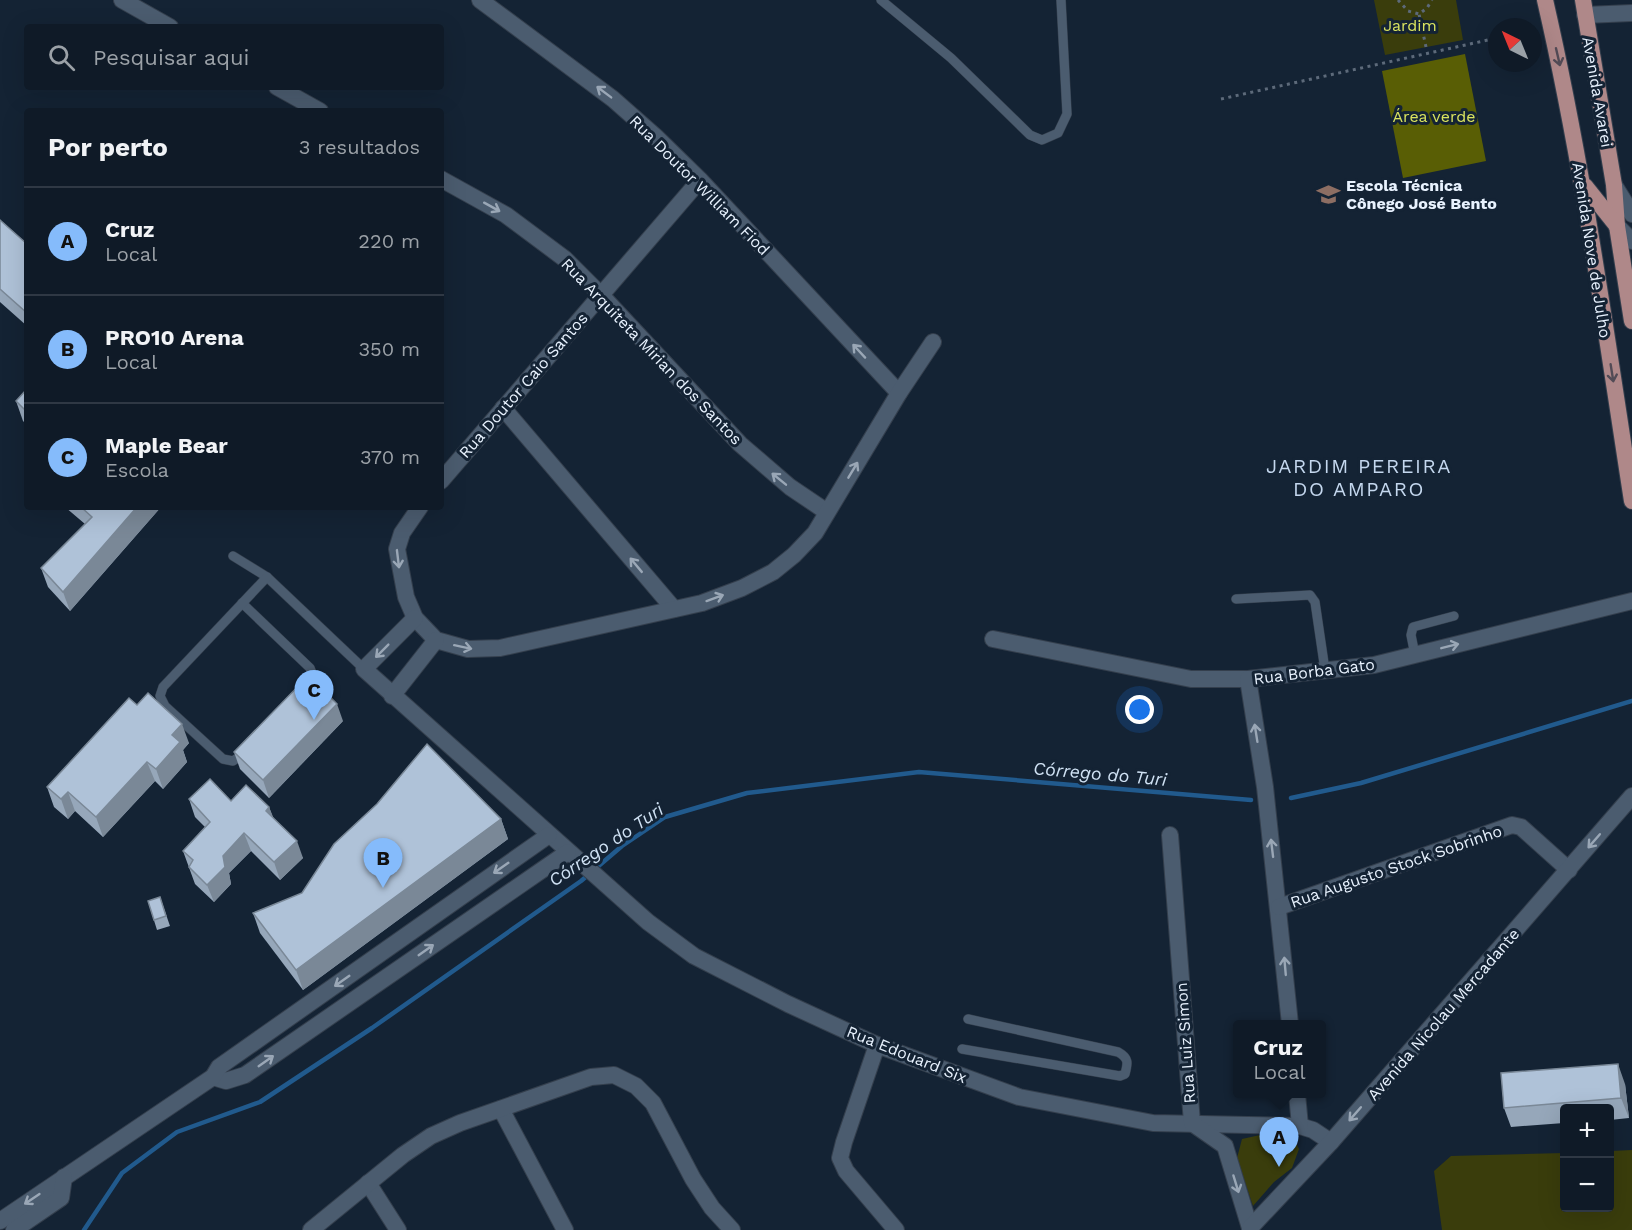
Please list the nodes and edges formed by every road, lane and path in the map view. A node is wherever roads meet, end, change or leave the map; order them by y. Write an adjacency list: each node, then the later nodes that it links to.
1 (122, 0): 11 (street)
2 (480, 0): 17 (street, Rua Doutor William Fiod, one-way to 2)
3 (881, 0): 4 (lane)
4 (1061, 0)
5 (1398, 0): 10 (path)
6 (1432, 0): 10 (path)
7 (1545, 0): 19 (main road, Avenida Nove de Julho, one-way to 19)
8 (1584, 8): 9 (street); 20 (main road, Avenida Avarei)
9 (1632, 13)
10 (1419, 14): 13 (path)
11 (165, 24)
12 (1488, 40): 15 (path)
13 (1426, 47)
14 (282, 90): 16 (street)
15 (1221, 99)
16 (315, 108)
17 (700, 180): 25 (street, Rua Doutor Caio Santos); 28 (street, Rua Doutor William Fiod, one-way to 17)
18 (444, 181): 25 (street, Rua Arquiteta Mirian dos Santos, one-way to 25)
19 (1582, 183): 22 (main road); 31 (main road, Avenida Nove de Julho, one-way to 31)
20 (1614, 185): 21 (street); 22 (main road, Avenida Nove de Julho)
21 (1632, 214)
22 (1617, 226): 23 (street); 24 (main road, Avenida Nove de Julho)
23 (1632, 241)
24 (1628, 274): 26 (main road, Avenida Nove de Julho)
25 (602, 295): 29 (street, Rua Doutor Caio Santos); 33 (street, Rua Arquiteta Mirian dos Santos, one-way to 25)
26 (1632, 321)
27 (933, 342): 28 (street)
28 (899, 393): 33 (street, one-way to 28)
29 (503, 408): 30 (street, Rua Doutor Caio Santos); 39 (street, one-way to 29)
30 (444, 477)
31 (1632, 501)
32 (418, 510): 41 (street, one-way to 41)
33 (827, 512): 39 (street, one-way to 33)
34 (233, 556): 35 (lane)
35 (267, 577): 38 (lane); 45 (lane)
36 (1236, 599): 46 (lane)
37 (1632, 601): 44 (street, Rua Borba Gato, one-way to 37)
38 (242, 603): 48 (lane); 50 (lane)
39 (674, 609): 43 (street, one-way to 39)
40 (1454, 616): 44 (lane)
41 (415, 618): 43 (street); 45 (street, one-way to 45)
42 (993, 639): 47 (street, Rua Borba Gato)
43 (436, 640): 49 (street)
44 (1415, 655): 46 (street, Rua Borba Gato)
45 (364, 669): 49 (street, Rua Edouard Six)
46 (1325, 670): 47 (street, Rua Borba Gato)
47 (1248, 679): 56 (street, one-way to 47)
48 (303, 694)
49 (393, 696): 52 (street, Rua Edouard Six)
50 (250, 748)
51 (1632, 796): 55 (street, Avenida Nicolau Mercadante, one-way to 55)
52 (549, 835): 54 (street, Rua Edouard Six); 61 (street, one-way to 61)
53 (1170, 835): 64 (street, Rua Luiz Simon)
54 (568, 852): 59 (street, Rua Edouard Six); 61 (street, one-way to 54)
55 (1569, 870): 56 (street, Rua Augusto Stock Sobrinho); 67 (street, Avenida Nicolau Mercadante, one-way to 67)
56 (1279, 907): 58 (street, one-way to 56)
57 (968, 1019): 60 (lane)
58 (1290, 1020)
59 (877, 1045): 64 (street, Rua Edouard Six); 78 (street)
60 (962, 1049)
61 (213, 1077): 69 (street)
62 (1297, 1098): 66 (street)
63 (501, 1109): 70 (street); 76 (street); 77 (street)
64 (1192, 1124): 65 (street, Rua Edouard Six); 68 (street, Rua Luiz Simon)
65 (1243, 1125): 66 (street, Rua Edouard Six); 68 (street)
66 (1300, 1126): 67 (street)
67 (1331, 1142): 72 (street, Avenida Nicolau Mercadante)
68 (1225, 1146): 72 (street, one-way to 72)
69 (64, 1177): 71 (street, one-way to 71); 73 (street)
70 (368, 1183): 74 (street); 75 (street)
71 (0, 1221)
72 (1250, 1229)
73 (14, 1230)
74 (311, 1230)
75 (398, 1230)
76 (565, 1230)
77 (732, 1230)
78 (896, 1230)

